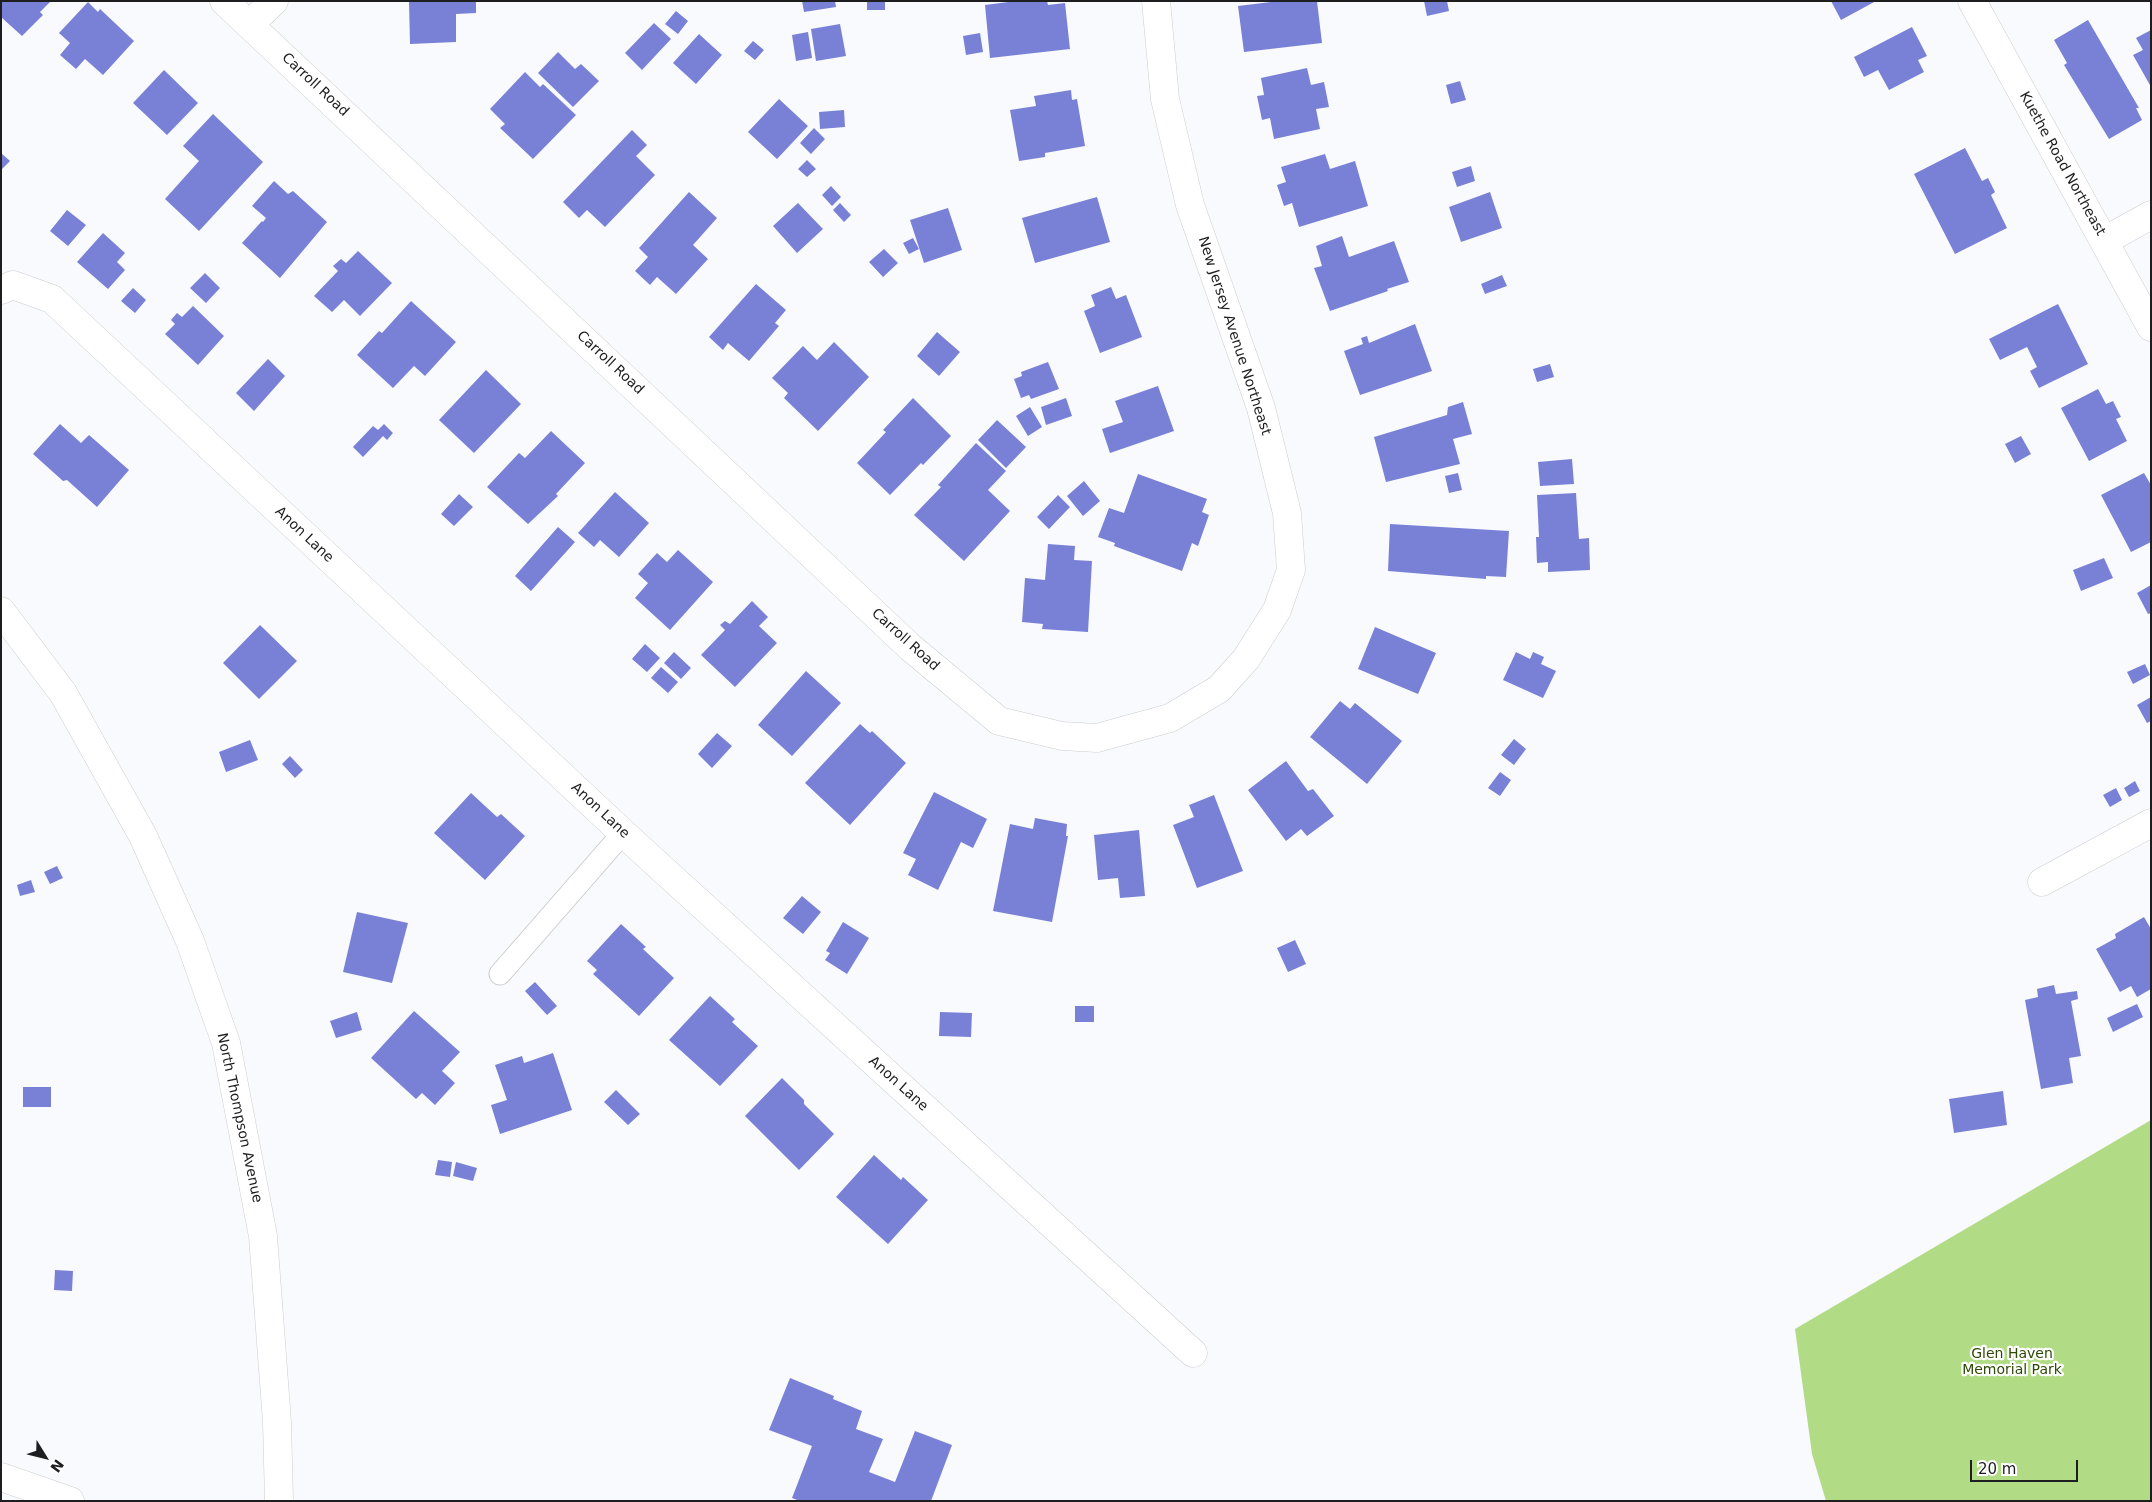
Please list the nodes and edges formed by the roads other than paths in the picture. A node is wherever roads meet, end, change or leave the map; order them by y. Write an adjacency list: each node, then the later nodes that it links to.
1 (224, 1): 5 (main road, Carroll Road)
2 (274, 1): 5 (main road)
3 (1156, 1): 11 (main road, New Jersey Avenue Northeast)
4 (1972, 1): 7 (main road, Kuethe Road Northeast)
5 (250, 24): 11 (main road, Carroll Road)
6 (2151, 215): 7 (main road)
7 (2104, 241): 9 (main road, Kuethe Road Northeast)
8 (1, 290): 13 (main road, Anon Lane)
9 (2151, 327)
10 (1, 611): 19 (main road, North Thompson Avenue)
11 (999, 721)
12 (2151, 823): 14 (main road)
13 (623, 833): 15 (lane); 16 (main road, Anon Lane)
14 (2042, 882)
15 (500, 974)
16 (1193, 1353)
17 (1, 1477): 18 (main road)
18 (70, 1501)
19 (279, 1501)

